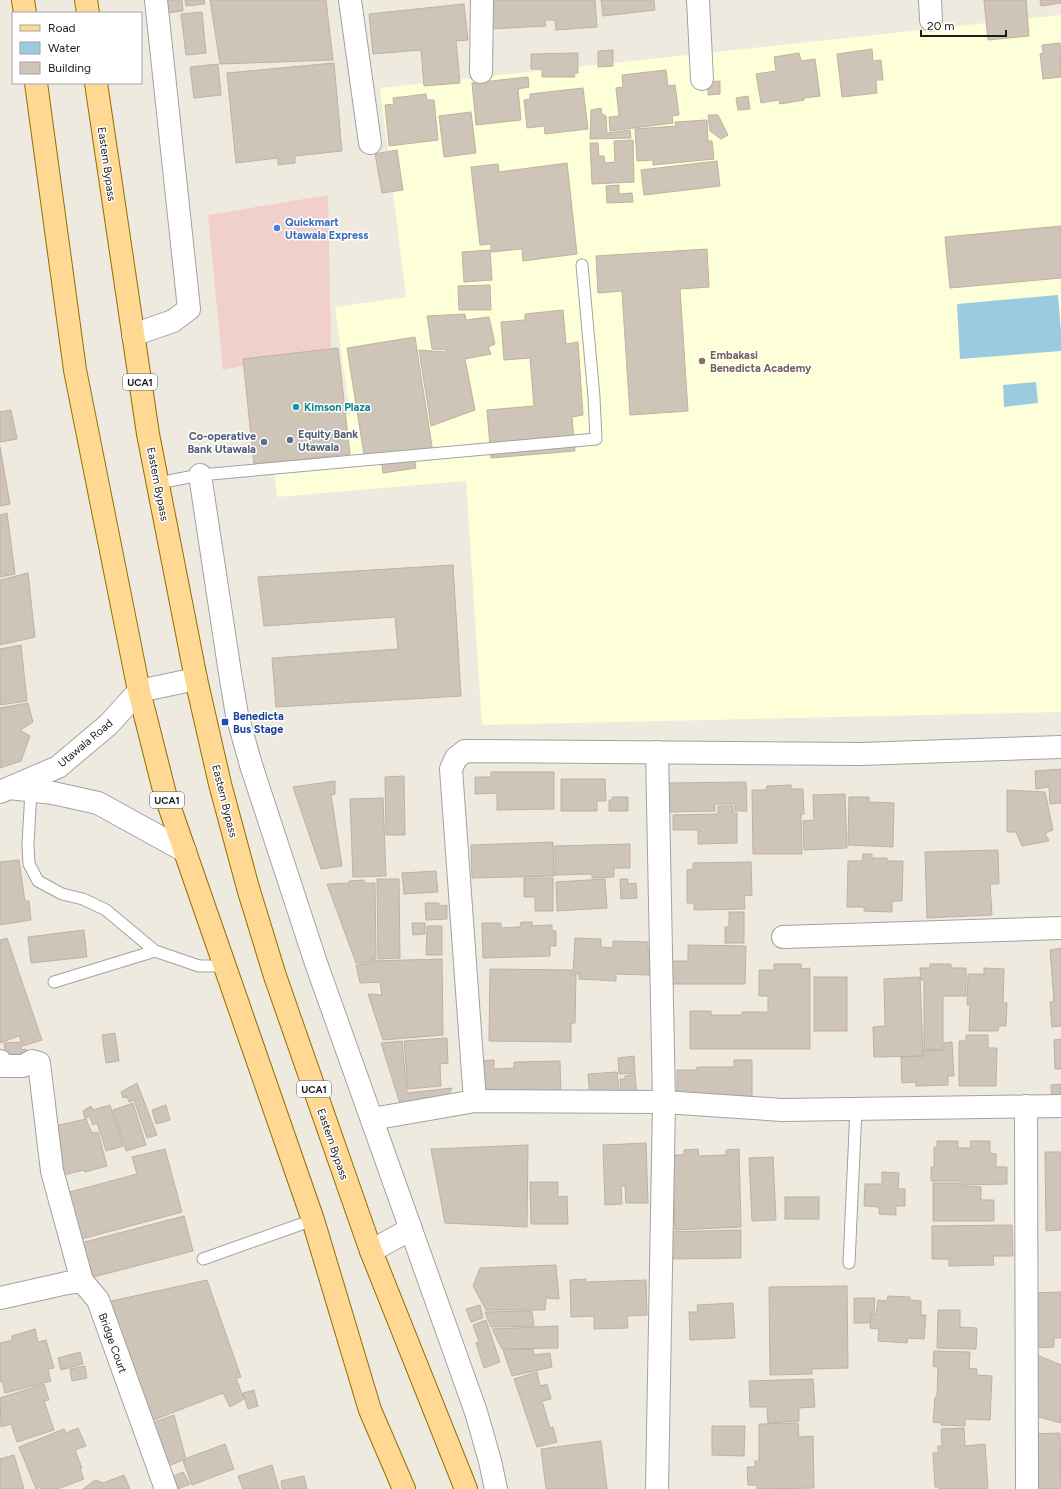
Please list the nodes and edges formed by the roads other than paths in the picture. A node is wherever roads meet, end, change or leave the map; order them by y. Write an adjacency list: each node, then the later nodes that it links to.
1 (23, 0): 7 (main road)
2 (86, 0): 8 (main road)
3 (156, 0): 15 (street)
4 (350, 0): 13 (street)
5 (482, 0): 9 (street)
6 (698, 0): 10 (street)
7 (25, 12)
8 (88, 12)
9 (481, 72)
10 (702, 79)
11 (36, 84): 19 (main road, UCA1)
12 (96, 84): 15 (main road, Eastern Bypass / UCA1)
13 (370, 143)
14 (582, 265): 16 (lane)
15 (133, 335): 17 (main road, Eastern Bypass / UCA1)
16 (200, 475): 17 (lane); 36 (street)
17 (158, 483): 18 (main road, Eastern Bypass / UCA1)
18 (196, 679): 19 (street); 39 (main road, Eastern Bypass / UCA1)
19 (139, 691): 22 (street, Utawala Road); 24 (main road, UCA1)
20 (1061, 747): 21 (street)
21 (657, 752): 31 (street); 32 (street)
22 (4, 790): 23 (street)
23 (31, 791): 24 (street); 27 (lane)
24 (185, 851): 28 (main road, UCA1)
25 (1061, 928): 26 (street)
26 (783, 937)
27 (155, 951): 28 (lane); 29 (lane)
28 (225, 966): 37 (main road, UCA1)
29 (54, 982)
30 (0, 1061): 42 (street)
31 (475, 1101): 32 (street); 36 (street)
32 (664, 1102): 35 (street); 48 (street)
33 (1026, 1106): 34 (street); 35 (street); 49 (street)
34 (1061, 1106)
35 (856, 1109): 41 (lane)
36 (372, 1119): 38 (street)
37 (313, 1220): 40 (lane); 45 (main road, UCA1)
38 (411, 1229): 39 (street); 47 (street)
39 (371, 1251): 46 (main road, Eastern Bypass / UCA1)
40 (203, 1259)
41 (849, 1264)
42 (82, 1281): 43 (street); 44 (street, Bridge Court)
43 (0, 1298)
44 (166, 1489)
45 (404, 1489)
46 (466, 1489)
47 (496, 1489)
48 (658, 1489)
49 (1027, 1489)

